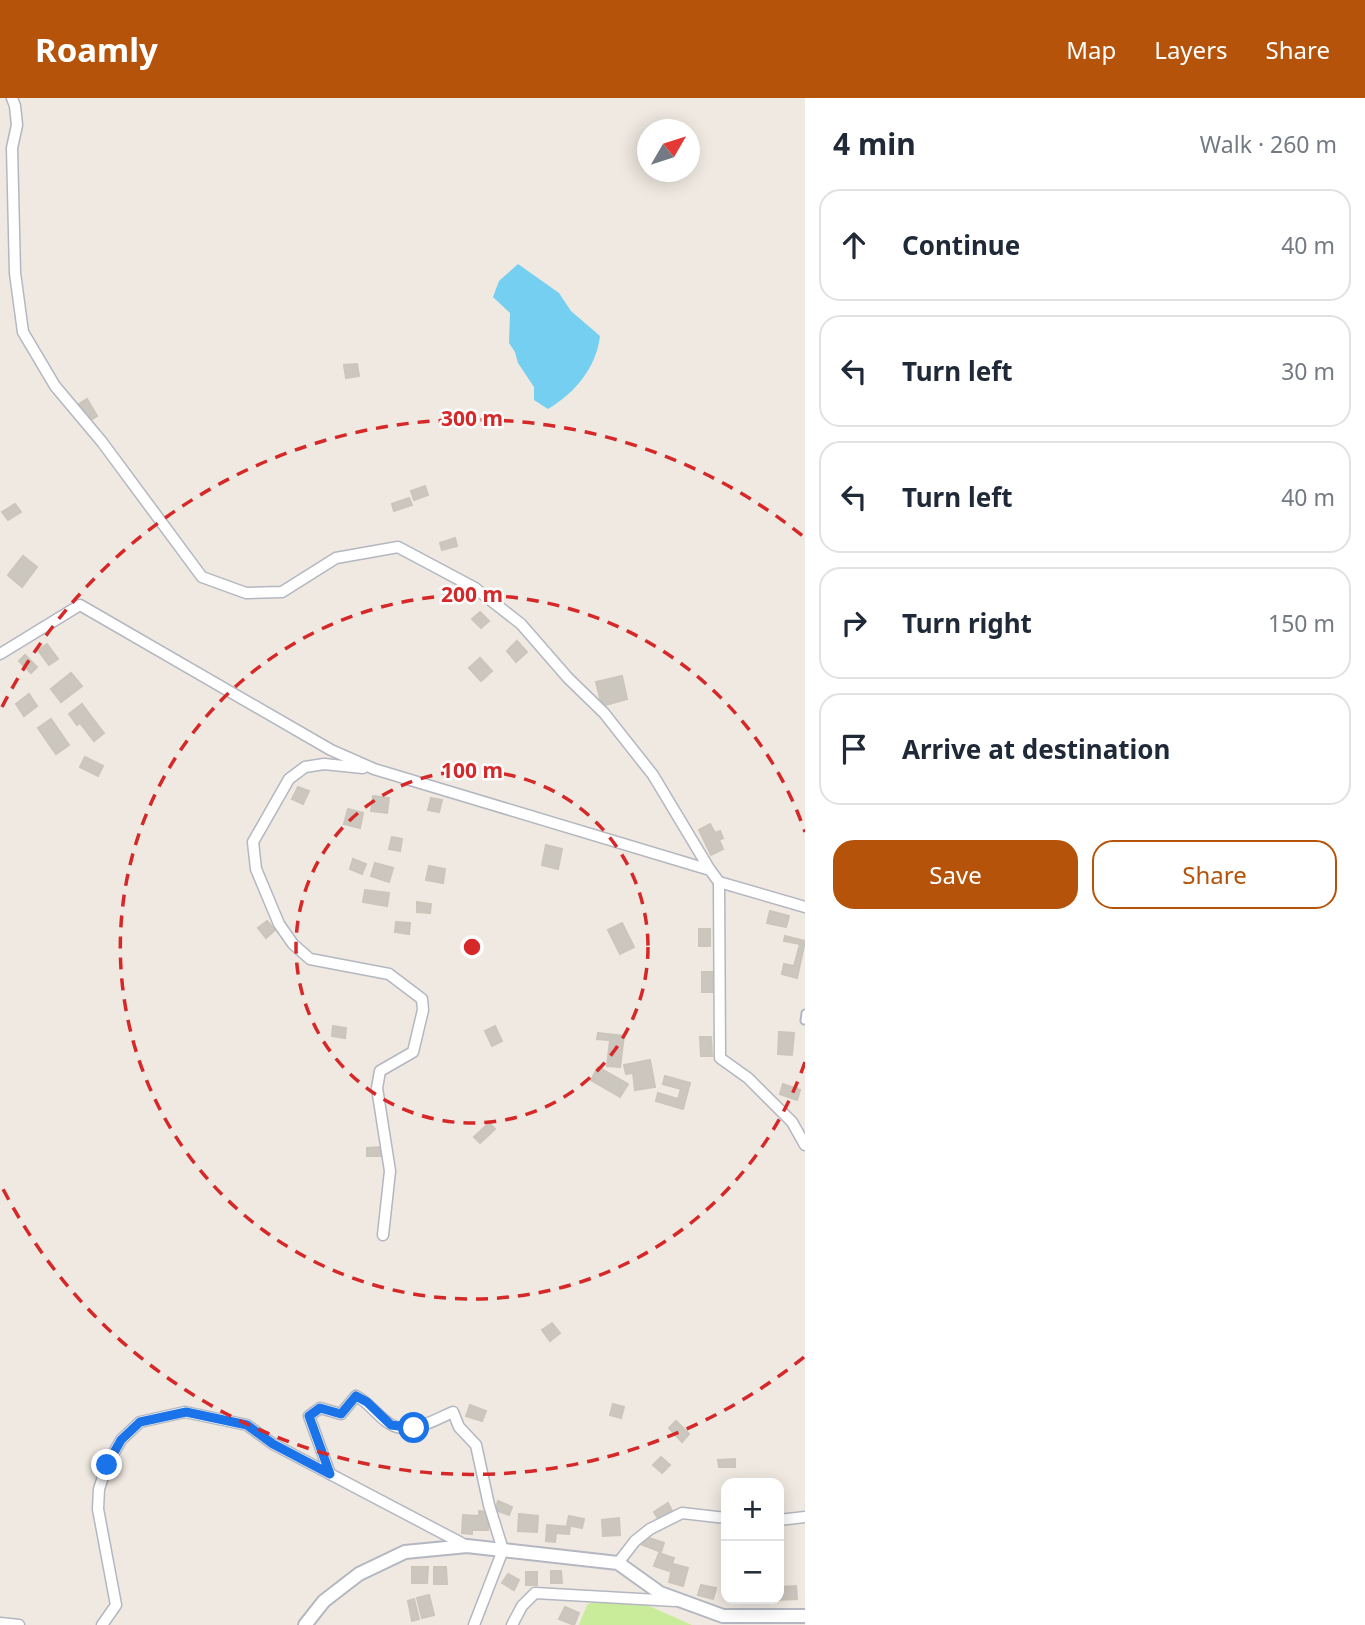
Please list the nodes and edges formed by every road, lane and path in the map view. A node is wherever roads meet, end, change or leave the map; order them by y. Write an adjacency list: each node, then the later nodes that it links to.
1 (12, 98): 4 (street)
2 (0, 654): 3 (street)
3 (374, 769): 4 (street); 10 (street)
4 (709, 870): 5 (street)
5 (719, 881): 6 (street); 9 (street)
6 (805, 907)
7 (805, 1013): 8 (lane)
8 (804, 1021)
9 (805, 1146)
10 (383, 1235)
11 (330, 1474): 15 (street); 16 (street); 22 (street)
12 (721, 1517): 17 (street)
13 (805, 1517): 14 (street)
14 (784, 1519)
15 (467, 1546): 16 (street); 23 (street)
16 (502, 1550): 17 (street); 24 (street)
17 (618, 1563): 18 (street)
18 (683, 1601): 19 (street); 25 (street)
19 (805, 1616)
20 (0, 1623): 21 (street)
21 (19, 1625)
22 (102, 1625)
23 (305, 1625)
24 (474, 1625)
25 (512, 1625)

